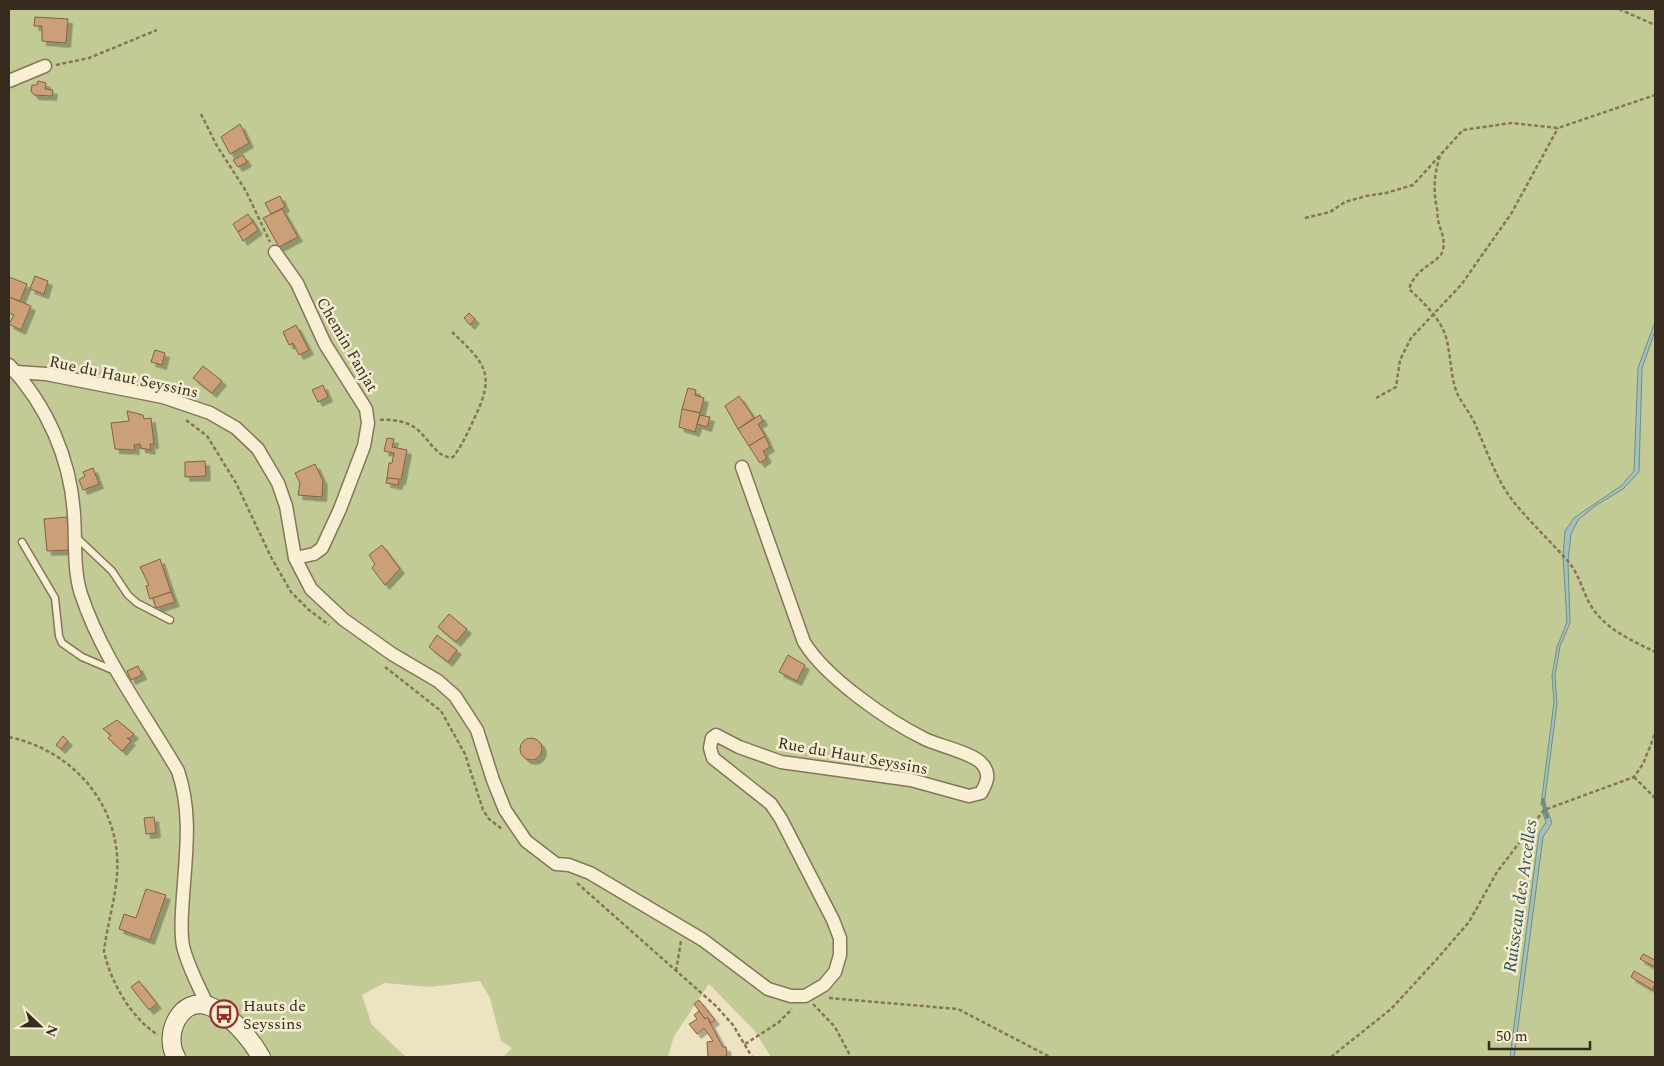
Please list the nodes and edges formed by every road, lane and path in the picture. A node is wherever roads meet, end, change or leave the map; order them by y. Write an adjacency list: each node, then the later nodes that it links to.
1 (1619, 9): 2 (path)
2 (1655, 25)
3 (157, 30): 4 (path)
4 (45, 66): 5 (street)
5 (9, 81)
6 (1655, 96): 8 (path)
7 (201, 114): 11 (path)
8 (1558, 128): 9 (path); 12 (path)
9 (1440, 156): 10 (path); 12 (path)
10 (1305, 218)
11 (275, 252): 17 (street, Chemin Fanjat)
12 (1432, 314): 15 (path); 24 (path)
13 (452, 332): 17 (path)
14 (12, 369): 19 (street, Rue du Haut Seyssins); 21 (street, Rue du Haut Seyssins)
15 (1376, 398)
16 (181, 417): 23 (path)
17 (367, 426): 21 (street, Chemin Fanjat)
18 (742, 467): 35 (street, Rue du Haut Seyssins)
19 (76, 537): 22 (lane); 26 (street, Rue du Haut Seyssins)
20 (22, 542): 26 (lane)
21 (295, 558): 32 (street, Rue du Haut Seyssins)
22 (170, 620)
23 (334, 628)
24 (1655, 652)
25 (384, 666): 31 (path)
26 (119, 672): 36 (street, Rue du Haut Seyssins)
27 (1655, 734): 29 (path)
28 (9, 737): 38 (path)
29 (1634, 777): 30 (path); 43 (path)
30 (1655, 798)
31 (489, 819)
32 (556, 864): 33 (street); 34 (path)
33 (681, 928): 34 (path); 35 (street)
34 (676, 971): 37 (path)
35 (805, 996): 37 (path); 41 (path); 42 (path)
36 (208, 1006): 38 (main road); 39 (main road)
37 (745, 1044): 40 (path)
38 (173, 1050)
39 (262, 1057)
40 (752, 1057)
41 (851, 1057)
42 (1050, 1057)
43 (1331, 1057)

